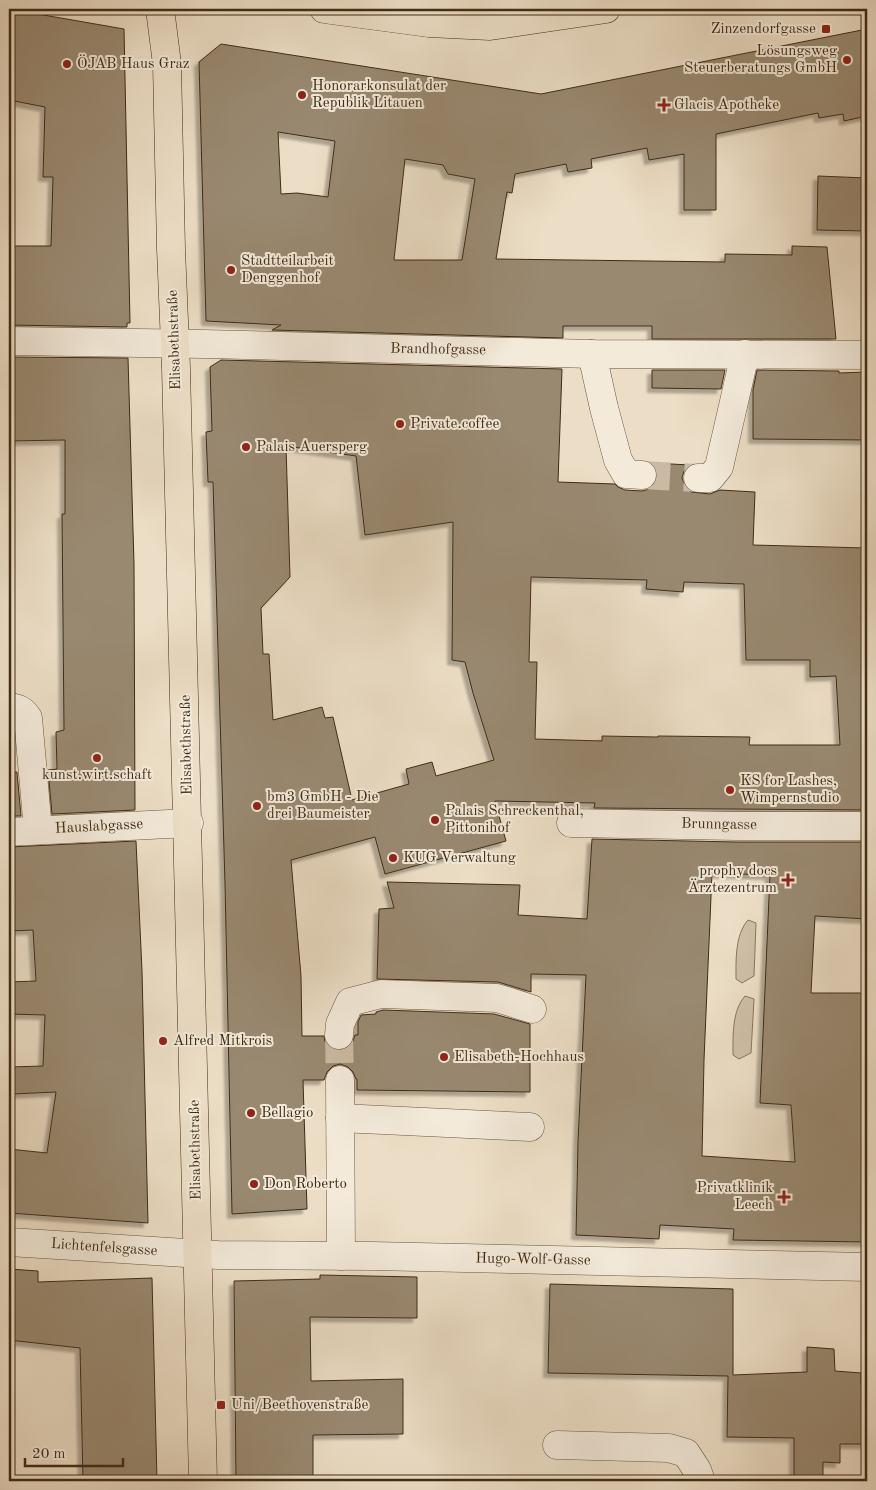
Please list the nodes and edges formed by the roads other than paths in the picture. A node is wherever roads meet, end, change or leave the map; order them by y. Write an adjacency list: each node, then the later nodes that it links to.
1 (160, 9): 5 (main road, Elisabethstraße)
2 (324, 9): 3 (main road)
3 (606, 9)
4 (9, 342): 5 (street, Brandhofgasse)
5 (175, 344): 6 (street, Brandhofgasse); 12 (main road, Elisabethstraße)
6 (592, 354): 7 (street, Brandhofgasse); 9 (street)
7 (745, 354): 8 (street, Brandhofgasse); 10 (street)
8 (867, 354)
9 (642, 474)
10 (698, 478)
11 (9, 707): 15 (street)
12 (188, 823): 15 (street, Hauslabgasse); 23 (main road, Elisabethstraße)
13 (571, 823): 14 (street, Brunngasse)
14 (867, 826)
15 (38, 830): 16 (street, Hauslabgasse)
16 (9, 832)
17 (532, 1009): 18 (street)
18 (339, 1035)
19 (340, 1080): 20 (street)
20 (340, 1118): 21 (street); 24 (street)
21 (530, 1127)
22 (9, 1242): 23 (street, Lichtenfelsgasse)
23 (198, 1254): 24 (street, Hugo-Wolf-Gasse); 27 (main road, Elisabethstraße)
24 (341, 1256): 25 (street, Hugo-Wolf-Gasse)
25 (867, 1267)
26 (557, 1445): 28 (street)
27 (203, 1481)
28 (701, 1481)

